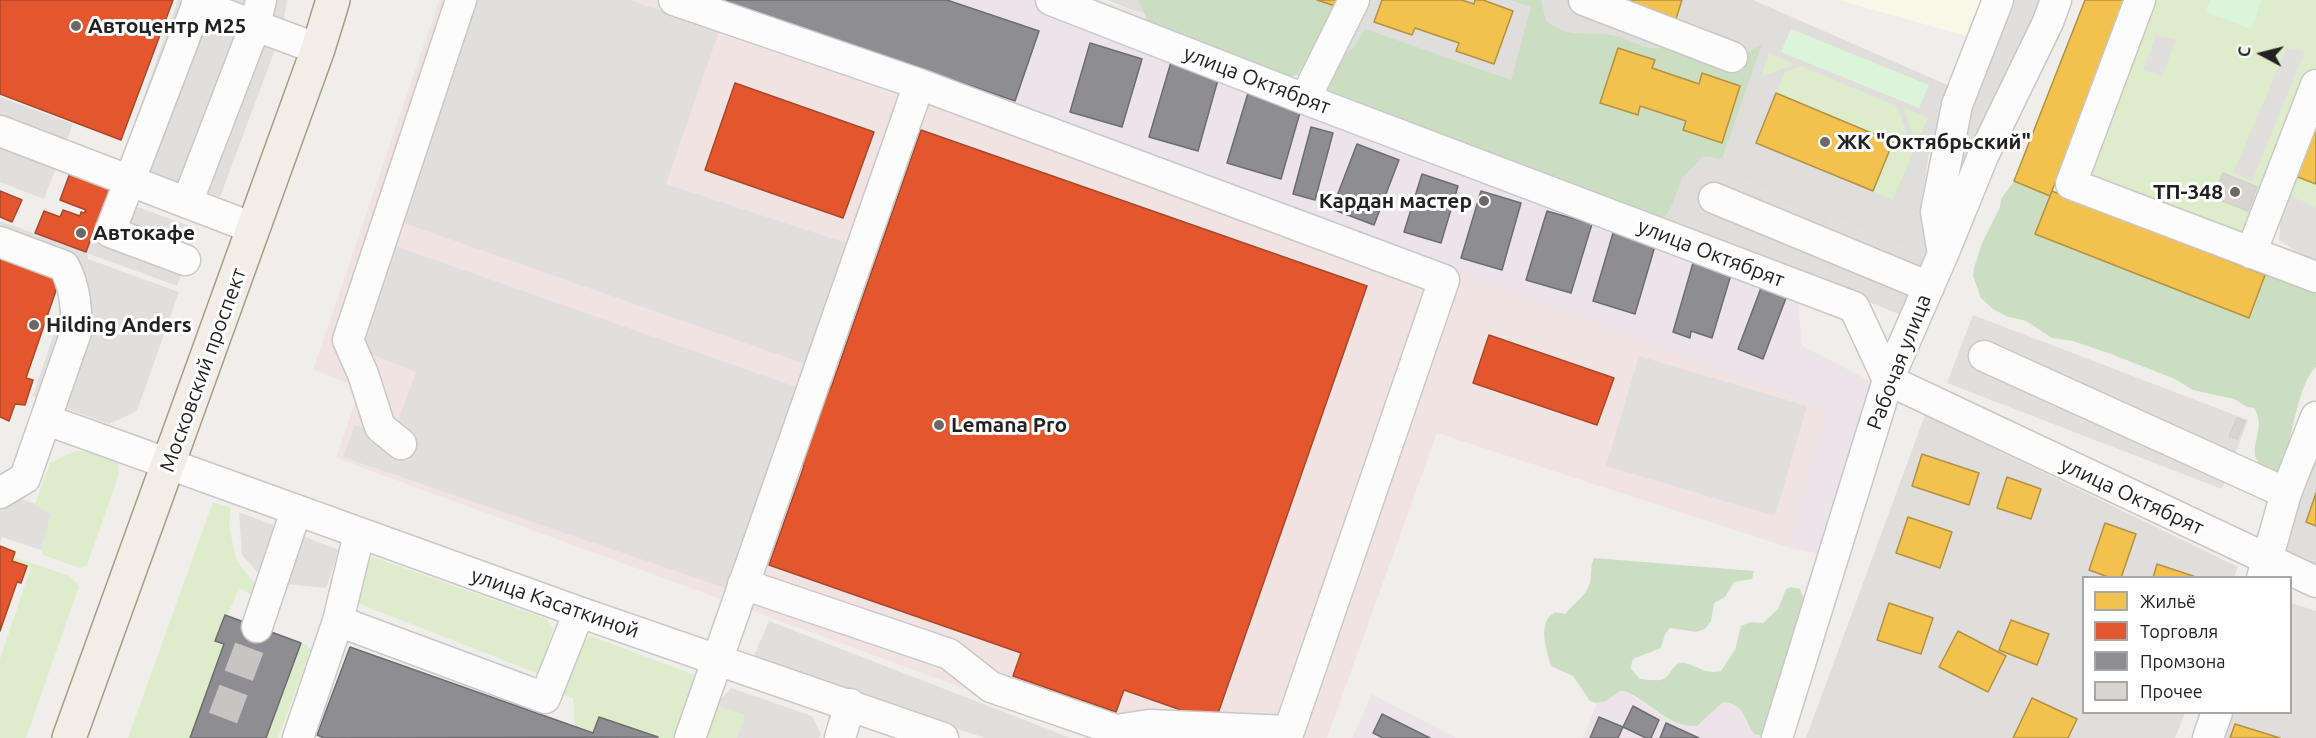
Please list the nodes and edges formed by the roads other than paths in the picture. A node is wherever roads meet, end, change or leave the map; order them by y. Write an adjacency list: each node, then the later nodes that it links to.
1 (333, 0): 13 (main road, Московский проспект)
2 (461, 0): 33 (street)
3 (674, 0): 15 (street)
4 (1051, 0): 11 (street, улица Октябрят)
5 (1354, 0): 17 (street)
6 (1584, 0): 14 (street)
7 (1998, 0): 25 (street)
8 (2056, 0): 25 (street, Рабочая улица)
9 (2140, 0): 24 (street)
10 (198, 2): 12 (street); 19 (street)
11 (1113, 11): 17 (street, улица Октябрят)
12 (258, 13): 13 (street); 21 (street)
13 (318, 49): 22 (main road, Московский проспект)
14 (1732, 57)
15 (919, 84): 41 (street); 48 (street)
16 (2316, 85): 24 (street)
17 (1305, 99): 30 (street, улица Октябрят)
18 (0, 131): 19 (street)
19 (130, 181): 21 (street); 26 (street)
20 (1714, 198): 28 (street)
21 (187, 203): 22 (street)
22 (254, 228): 34 (main road, Московский проспект)
23 (0, 242): 32 (street)
24 (2251, 253): 27 (street)
25 (1943, 254): 28 (street, Рабочая улица)
26 (185, 260)
27 (2316, 278)
28 (1929, 287): 30 (street, Рабочая улица)
29 (1984, 356): 36 (street)
30 (1888, 380): 39 (street, улица Октябрят); 54 (street, Рабочая улица)
31 (2316, 417): 36 (street)
32 (47, 420): 34 (street, улица Касаткиной); 35 (street)
33 (401, 444)
34 (169, 464): 37 (street, улица Касаткиной); 49 (main road, Московский проспект)
35 (8, 480)
36 (2286, 493): 39 (street)
37 (296, 511): 38 (street, улица Касаткиной); 44 (street)
38 (359, 534): 42 (street, улица Касаткиной); 43 (street)
39 (2265, 569): 40 (street, улица Октябрят)
40 (2316, 582)
41 (743, 584): 45 (street); 48 (street)
42 (579, 612): 43 (street); 45 (street, улица Касаткиной)
43 (338, 621): 50 (street)
44 (257, 627)
45 (717, 659): 46 (street, улица Касаткиной); 51 (street)
46 (850, 704): 52 (street); 53 (street, улица Касаткиной)
47 (2216, 714): 55 (street)
48 (1288, 734)
49 (69, 738)
50 (298, 738)
51 (690, 738)
52 (840, 738)
53 (943, 738)
54 (1777, 738)
55 (2208, 738)

